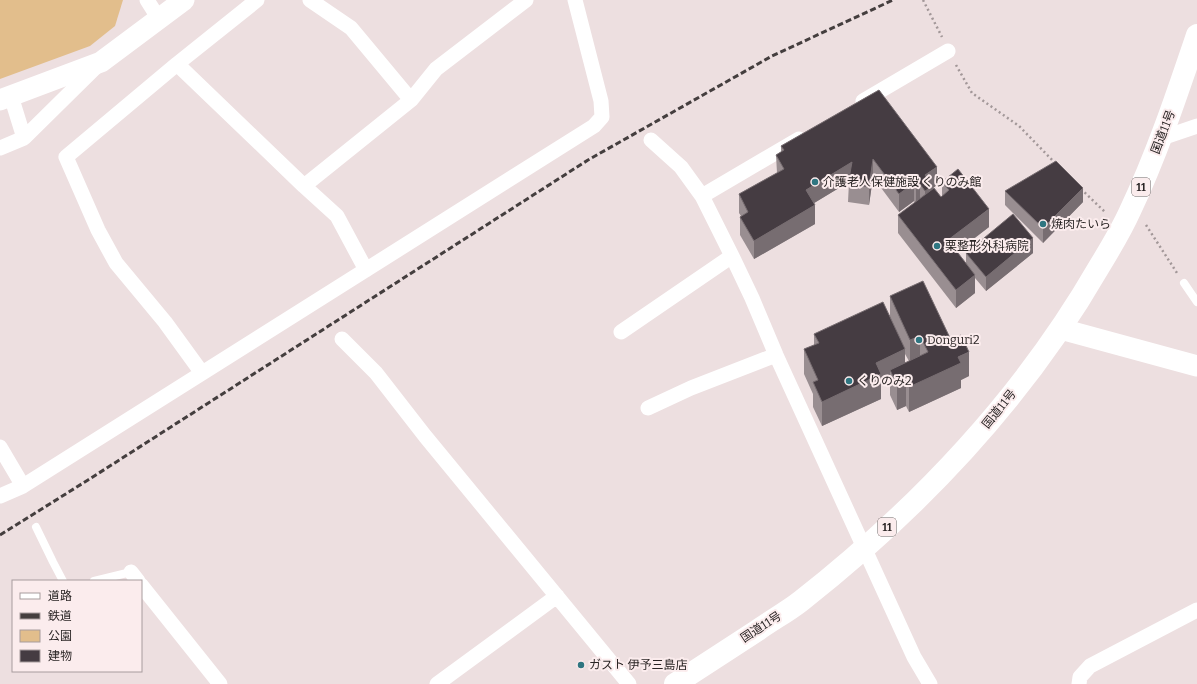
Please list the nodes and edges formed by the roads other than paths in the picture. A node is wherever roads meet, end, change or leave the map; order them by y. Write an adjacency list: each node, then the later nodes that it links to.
1 (146, 0): 7 (street)
2 (184, 0): 7 (street)
3 (257, 0): 11 (street)
4 (310, 0): 13 (street)
5 (526, 0): 13 (street)
6 (575, 0): 24 (street)
7 (159, 19): 10 (street)
8 (1197, 35): 18 (highway, 国道11号 / 11)
9 (948, 51): 14 (street)
10 (101, 62): 12 (street); 17 (street)
11 (177, 64): 21 (street); 32 (street)
12 (6, 98): 17 (street)
13 (411, 100): 21 (street)
14 (852, 108)
15 (1197, 126): 18 (street)
16 (811, 132): 22 (street)
17 (24, 138): 20 (street)
18 (1162, 138): 27 (highway, 国道11号 / 11)
19 (651, 140): 22 (street)
20 (0, 148)
21 (304, 186): 24 (street)
22 (702, 196): 23 (street)
23 (732, 256): 28 (street); 30 (street)
24 (366, 270): 32 (street)
25 (1184, 284): 26 (lane)
26 (1197, 302)
27 (1061, 329): 31 (street); 38 (highway, 国道11号 / 11)
28 (621, 332)
29 (342, 339): 43 (street)
30 (776, 355): 33 (street); 38 (street)
31 (1197, 366)
32 (202, 373): 35 (street)
33 (648, 408)
34 (0, 447): 35 (street)
35 (23, 486): 36 (street)
36 (0, 496)
37 (36, 527): 40 (lane)
38 (865, 548): 48 (highway, 国道11号 / 11); 49 (street)
39 (134, 577): 41 (lane)
40 (62, 580)
41 (104, 580)
42 (142, 586): 45 (street)
43 (557, 596): 46 (street); 47 (street)
44 (1197, 610): 50 (street)
45 (220, 684)
46 (437, 684)
47 (629, 684)
48 (675, 684)
49 (930, 684)
50 (1079, 684)

